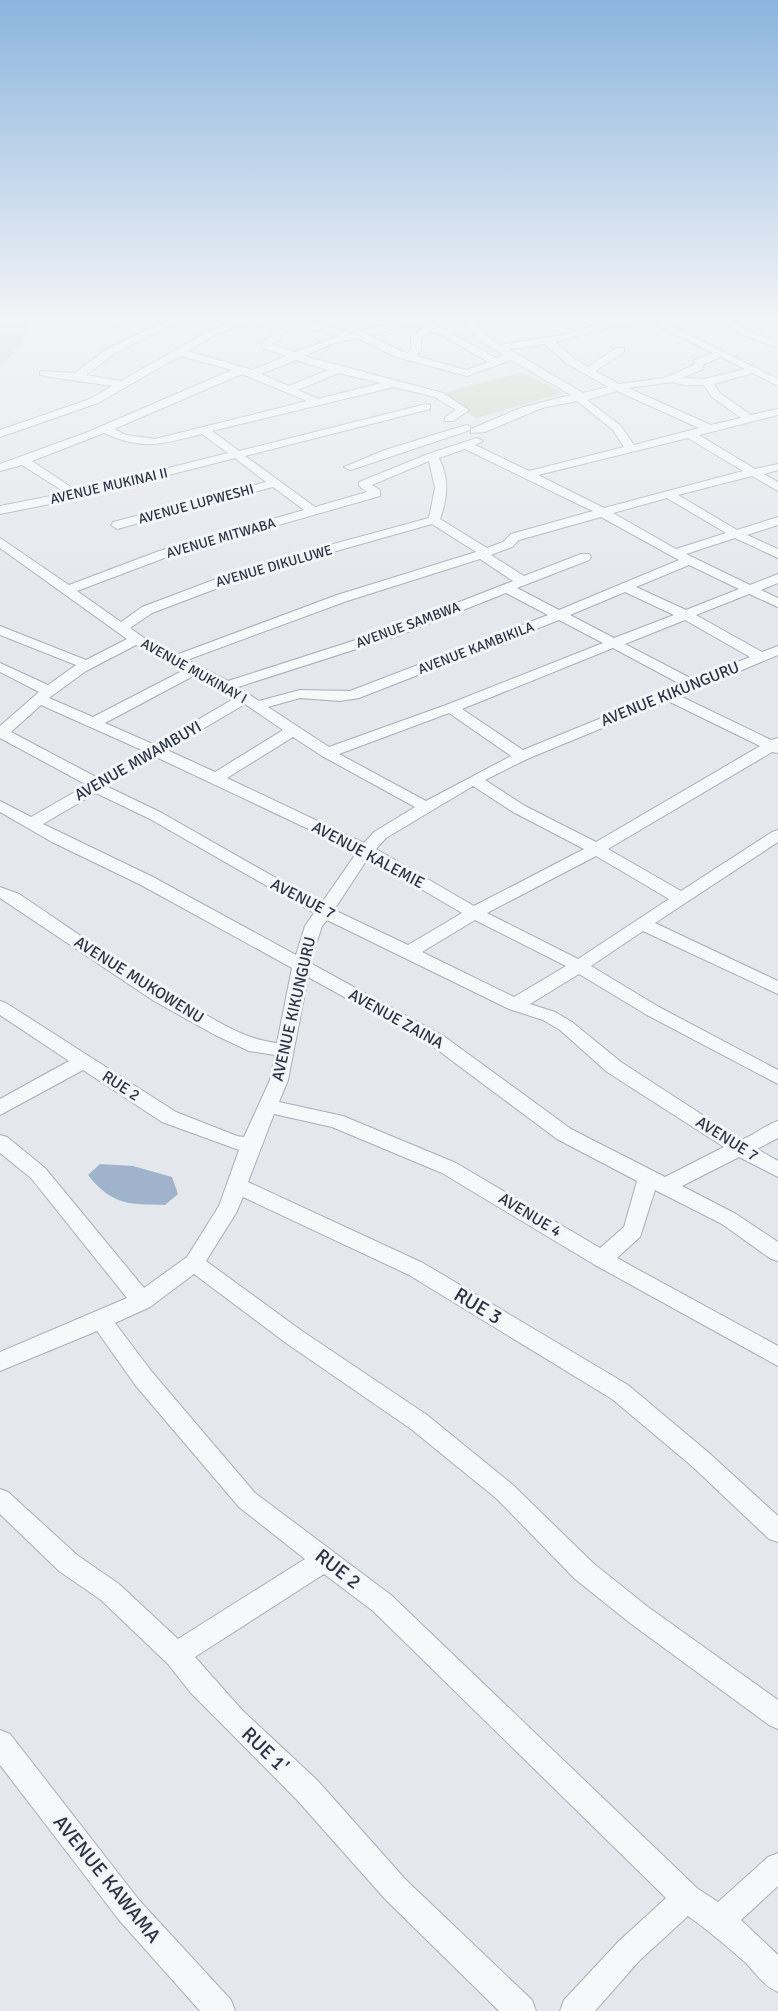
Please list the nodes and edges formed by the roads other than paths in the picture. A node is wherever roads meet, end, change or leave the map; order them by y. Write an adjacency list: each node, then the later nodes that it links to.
1 (64, 412): 17 (street)
2 (151, 412): 14 (street)
3 (279, 412): 16 (street)
4 (448, 412): 10 (street, AVENUE MUKINAI II)
5 (468, 412): 15 (street)
6 (526, 412): 15 (street)
7 (596, 412): 20 (street)
8 (672, 412): 13 (street)
9 (739, 412): 12 (street)
10 (438, 413): 15 (street); 21 (street, AVENUE MUKINAI II)
11 (773, 417): 12 (street)
12 (749, 419): 13 (street)
13 (710, 429): 18 (street)
14 (106, 430): 16 (street); 23 (street)
15 (474, 430): 19 (street); 24 (street)
16 (205, 431): 21 (street)
17 (0, 434)
18 (689, 434): 20 (street); 27 (street)
19 (466, 445): 22 (street); 28 (street)
20 (630, 448): 28 (street)
21 (239, 455): 29 (street); 32 (street, AVENUE MUKINAI II)
22 (432, 456): 34 (street, AVENUE MITWABA); 36 (street)
23 (24, 461): 26 (street); 32 (street)
24 (350, 467)
25 (778, 467): 27 (street)
26 (0, 468)
27 (752, 472): 30 (street); 31 (street)
28 (530, 474): 35 (street)
29 (275, 483): 34 (street); 38 (street, AVENUE LUPWESHI)
30 (778, 487)
31 (668, 494): 35 (street); 39 (street)
32 (75, 495): 33 (street, AVENUE MUKINAI II)
33 (0, 510)
34 (314, 512): 51 (street, AVENUE MITWABA)
35 (605, 512): 41 (street); 42 (street)
36 (434, 520): 41 (street); 55 (street, AVENUE DIKULUWE)
37 (778, 522): 39 (street)
38 (117, 525)
39 (736, 534): 42 (street); 43 (street)
40 (0, 542): 51 (street, AVENUE MUKINAY I)
41 (484, 553): 47 (street); 61 (street)
42 (675, 553): 45 (street)
43 (778, 555)
44 (585, 557): 47 (street, AVENUE SAMBWA)
45 (689, 560): 48 (street, AVENUE KAMBIKILA); 50 (street)
46 (778, 578): 50 (street)
47 (524, 582): 49 (street, AVENUE SAMBWA)
48 (625, 587): 53 (street); 54 (street, AVENUE KAMBIKILA)
49 (507, 588): 54 (street); 66 (street, AVENUE SAMBWA)
50 (750, 589): 52 (street); 53 (street)
51 (67, 590): 55 (street, AVENUE MUKINAY I)
52 (778, 603)
53 (684, 614): 58 (street); 60 (street)
54 (559, 615): 58 (street); 69 (street, AVENUE KAMBIKILA)
55 (121, 628): 57 (street, AVENUE MUKINAY I)
56 (0, 630): 62 (street)
57 (138, 639): 61 (street, AVENUE MUKINAY I); 62 (street)
58 (614, 644): 65 (street); 70 (street)
59 (778, 650): 60 (street, AVENUE KIKUNGURU)
60 (761, 657): 65 (street, AVENUE KIKUNGURU)
61 (175, 660): 64 (street, AVENUE MUKINAY I)
62 (85, 664): 67 (street)
63 (0, 667): 67 (street, AVENUE KALEMIE)
64 (194, 670): 66 (street, AVENUE MUKINAY I); 71 (street)
65 (692, 684): 68 (street, AVENUE KIKUNGURU)
66 (227, 686): 69 (street, AVENUE MUKINAY I)
67 (44, 695): 71 (street, AVENUE KALEMIE); 73 (street)
68 (667, 695): 74 (street); 77 (street, AVENUE KIKUNGURU)
69 (251, 702): 72 (street, AVENUE MUKINAY I); 75 (street, AVENUE MWAMBUYI)
70 (451, 708): 76 (street); 77 (street)
71 (93, 723): 75 (street, AVENUE KALEMIE)
72 (292, 731): 76 (street, AVENUE MUKINAY I); 78 (street)
73 (0, 733): 80 (street, AVENUE 7)
74 (776, 746): 86 (street)
75 (153, 752): 78 (street, AVENUE KALEMIE); 80 (street, AVENUE MWAMBUYI)
76 (327, 753): 82 (street, AVENUE MUKINAY I)
77 (522, 756): 79 (street, AVENUE KIKUNGURU)
78 (216, 778): 87 (street, AVENUE KALEMIE)
79 (474, 780): 82 (street, AVENUE KIKUNGURU); 86 (street)
80 (97, 784): 83 (street, AVENUE MWAMBUYI); 91 (street, AVENUE 7)
81 (0, 806): 83 (street, AVENUE ZAINA)
82 (426, 807): 87 (street, AVENUE KIKUNGURU)
83 (31, 824): 95 (street, AVENUE ZAINA)
84 (778, 835): 85 (street)
85 (763, 845): 88 (street); 90 (street)
86 (596, 849): 90 (street); 92 (street)
87 (366, 850): 91 (street, AVENUE KIKUNGURU); 92 (street, AVENUE KALEMIE)
88 (778, 855)
89 (0, 892): 100 (street, AVENUE MUKOWENU)
90 (680, 898): 93 (street)
91 (323, 910): 94 (street, AVENUE 7); 95 (street, AVENUE KIKUNGURU)
92 (474, 913): 94 (street); 96 (street, AVENUE KALEMIE)
93 (642, 924): 96 (street); 97 (street)
94 (409, 952): 98 (street, AVENUE 7)
95 (301, 966): 100 (street, AVENUE KIKUNGURU); 110 (street, AVENUE ZAINA)
96 (579, 966): 98 (street); 102 (street, AVENUE KALEMIE)
97 (778, 988)
98 (515, 1005): 108 (street, AVENUE 7)
99 (0, 1006): 101 (street, RUE 2)
100 (285, 1050): 103 (street, AVENUE KIKUNGURU)
101 (84, 1061): 104 (street); 107 (street, RUE 2)
102 (778, 1078)
103 (269, 1106): 107 (street, AVENUE KIKUNGURU); 113 (street, AVENUE 4)
104 (0, 1108)
105 (778, 1128): 108 (street)
106 (0, 1142): 115 (street)
107 (251, 1144): 111 (street, AVENUE KIKUNGURU)
108 (739, 1148): 109 (street, AVENUE 7); 110 (street)
109 (778, 1170)
110 (657, 1182): 112 (street, AVENUE ZAINA); 113 (street)
111 (236, 1185): 114 (street, AVENUE KIKUNGURU); 120 (street, RUE 3)
112 (778, 1253)
113 (602, 1259): 117 (street, AVENUE 4)
114 (194, 1263): 115 (street, AVENUE KIKUNGURU); 123 (street)
115 (142, 1301): 116 (street, AVENUE KIKUNGURU)
116 (101, 1320): 118 (street, AVENUE KIKUNGURU); 121 (street, RUE 2)
117 (778, 1358)
118 (0, 1362)
119 (0, 1499): 122 (street, RUE 1')
120 (778, 1531)
121 (326, 1558): 122 (street); 126 (street, RUE 2)
122 (177, 1655): 130 (street, RUE 1')
123 (778, 1716)
124 (0, 1743): 129 (street, AVENUE KAWAMA)
125 (778, 1867): 127 (street)
126 (687, 1898): 127 (street, RUE 2); 131 (street)
127 (719, 1920): 128 (street, RUE 2)
128 (778, 1977)
129 (220, 2011)
130 (521, 2011)
131 (575, 2011)

